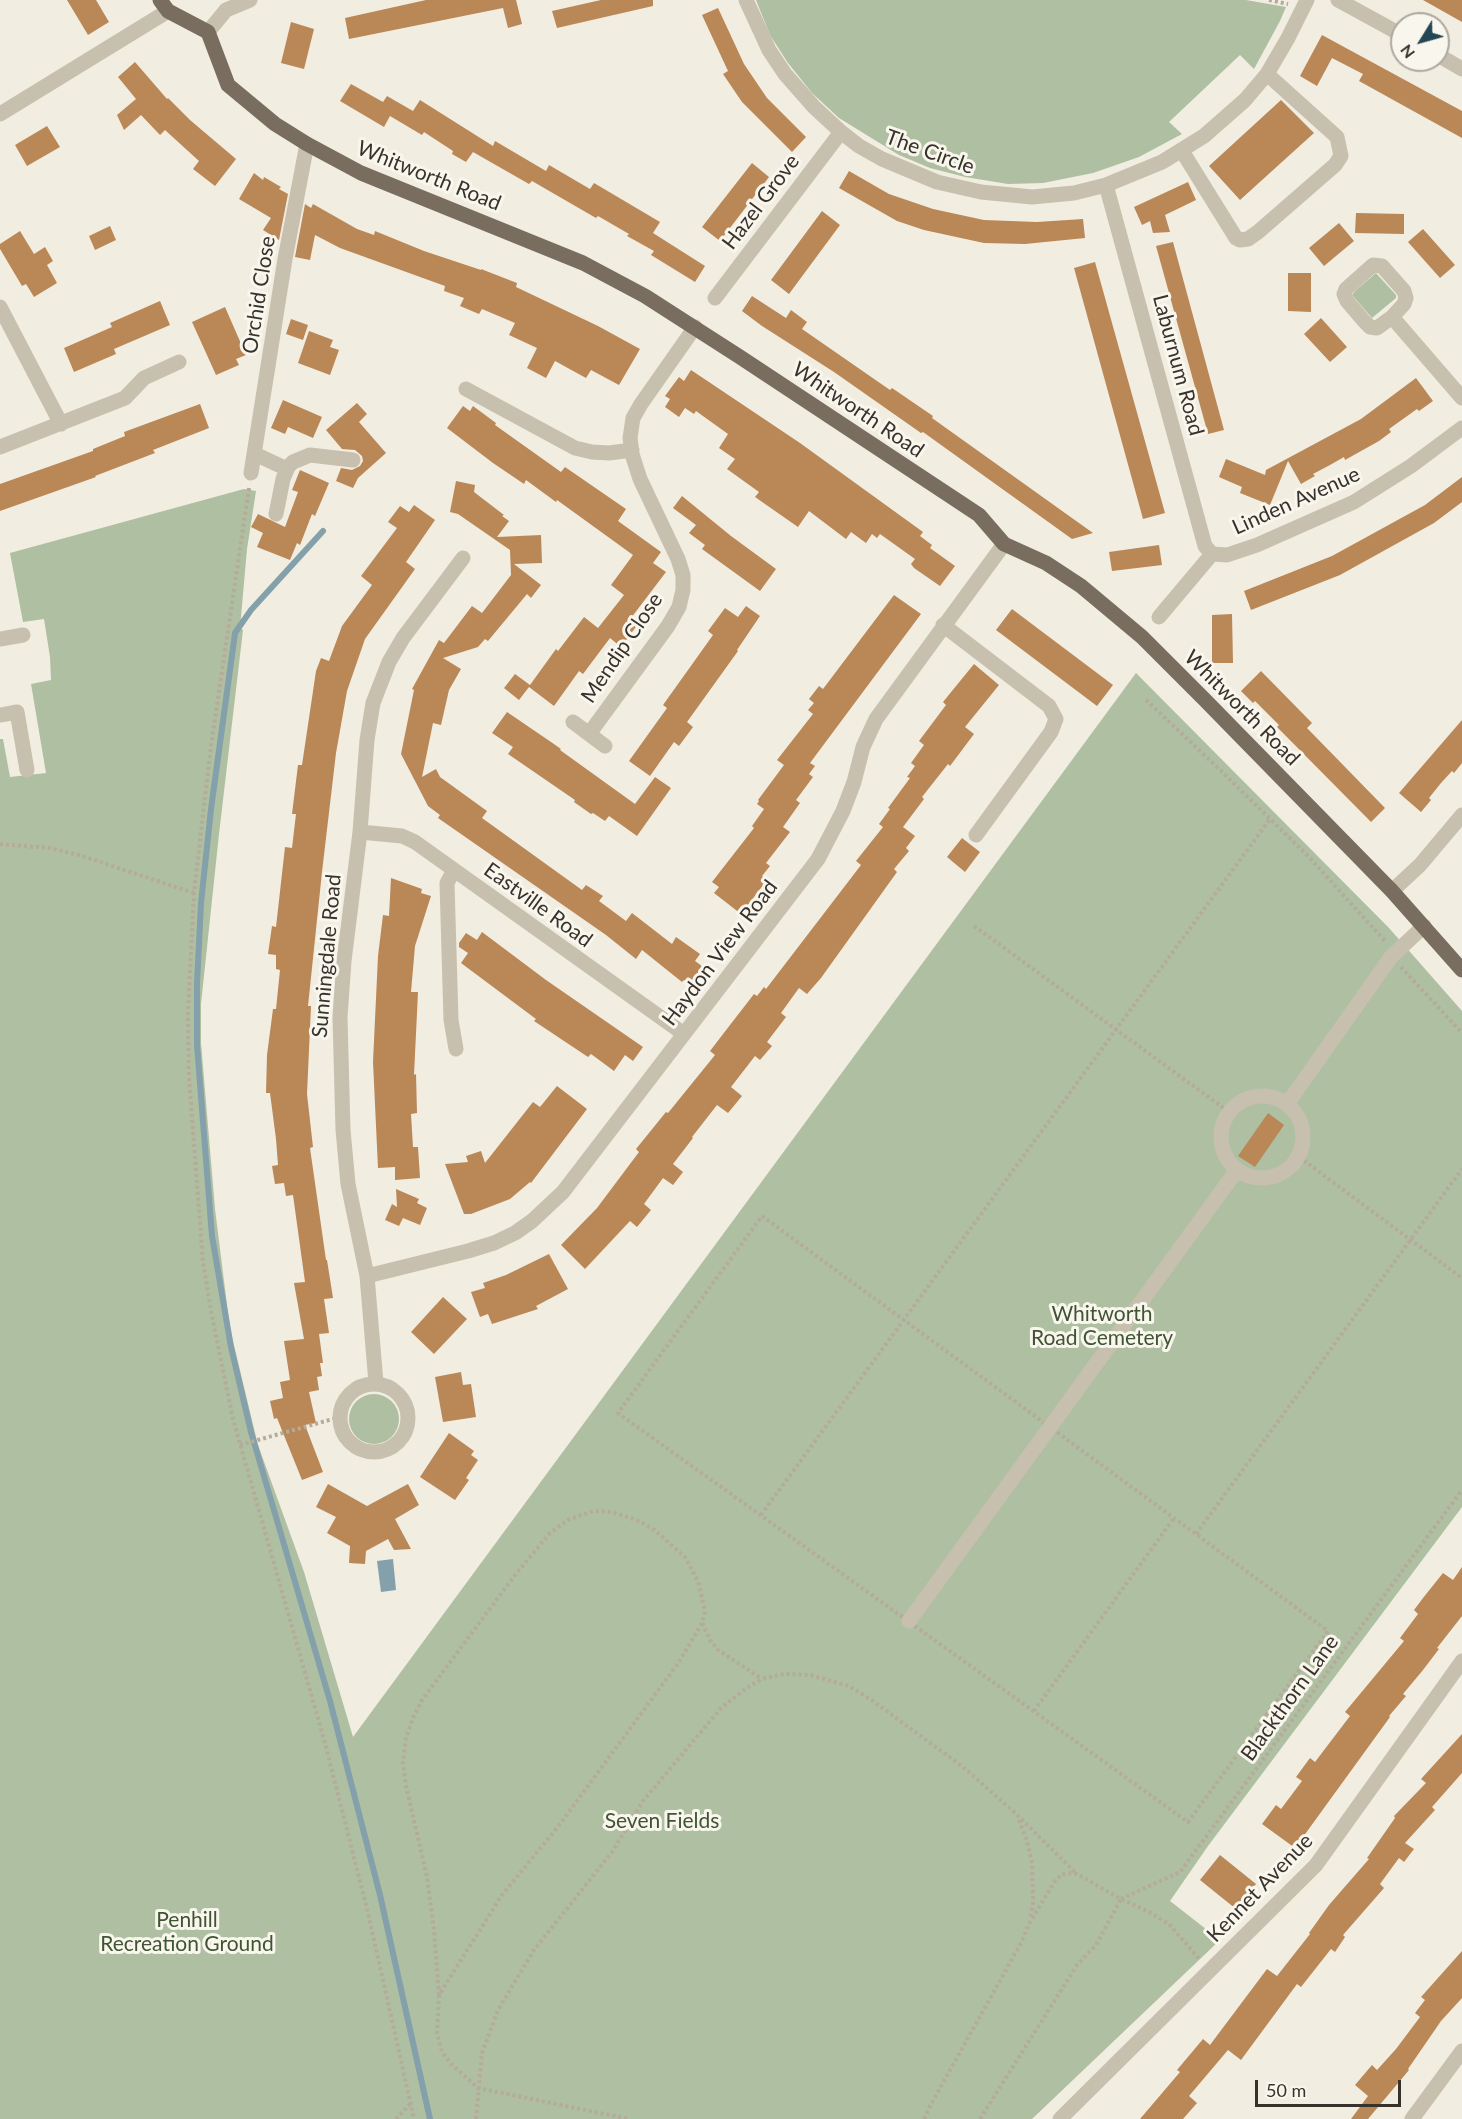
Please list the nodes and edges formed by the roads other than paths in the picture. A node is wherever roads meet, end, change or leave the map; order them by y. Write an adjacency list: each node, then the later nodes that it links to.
1 (250, 0): 7 (street)
2 (746, 0): 10 (street, The Circle)
3 (1307, 0): 8 (street, The Circle)
4 (1338, 0): 6 (street)
5 (164, 6): 7 (main road); 9 (street)
6 (1390, 28)
7 (208, 32): 11 (main road, Whitworth Road)
8 (1267, 74): 12 (street, The Circle); 12 (street)
9 (0, 114)
10 (841, 132): 13 (street, The Circle); 14 (street, Hazel Grove)
11 (307, 144): 17 (main road, Whitworth Road); 25 (street, Orchid Close)
12 (1182, 152): 13 (street, The Circle)
13 (1106, 185): 31 (street, Laburnum Road)
14 (715, 298)
15 (0, 307): 21 (street)
16 (1392, 317): 20 (street)
17 (694, 327): 24 (street, Mendip Close); 30 (main road, Whitworth Road)
18 (178, 362): 21 (street)
19 (466, 389): 24 (street)
20 (1462, 398)
21 (61, 424): 23 (street)
22 (1462, 428): 31 (street, Linden Avenue)
23 (0, 447)
24 (632, 450): 39 (street, Mendip Close)
25 (255, 454): 27 (street); 28 (street, Orchid Close)
26 (353, 460): 27 (street)
27 (287, 469): 29 (street)
28 (251, 473)
29 (276, 514)
30 (1004, 544): 34 (street, Haydon View Road); 46 (main road, Whitworth Road)
31 (1212, 554): 33 (street, Linden Avenue)
32 (463, 558): 43 (street, Sunningdale Road)
33 (1159, 617)
34 (943, 625): 44 (street); 49 (street, Haydon View Road)
35 (23, 635): 36 (street)
36 (0, 639)
37 (0, 714): 41 (street)
38 (573, 722): 39 (street, Mendip Close)
39 (590, 734): 40 (street, Mendip Close)
40 (605, 746)
41 (27, 770)
42 (1462, 816): 46 (street)
43 (360, 832): 45 (street, Eastville Road); 53 (street, Sunningdale Road)
44 (976, 835)
45 (454, 870): 49 (street, Eastville Road); 50 (street)
46 (1392, 891): 47 (main road, Whitworth Road)
47 (1424, 926): 48 (main road, Whitworth Road); 51 (street)
48 (1462, 970)
49 (684, 1034): 53 (street, Haydon View Road)
50 (456, 1048)
51 (1287, 1104): 52 (street); 52 (street)
52 (1237, 1170): 55 (street)
53 (367, 1276): 54 (street, Sunningdale Road)
54 (376, 1383): 54 (street)
55 (909, 1621)
56 (1462, 1661): 58 (street, Kennet Avenue)
57 (1462, 2051): 59 (street)
58 (1060, 2119)
59 (1412, 2119)

